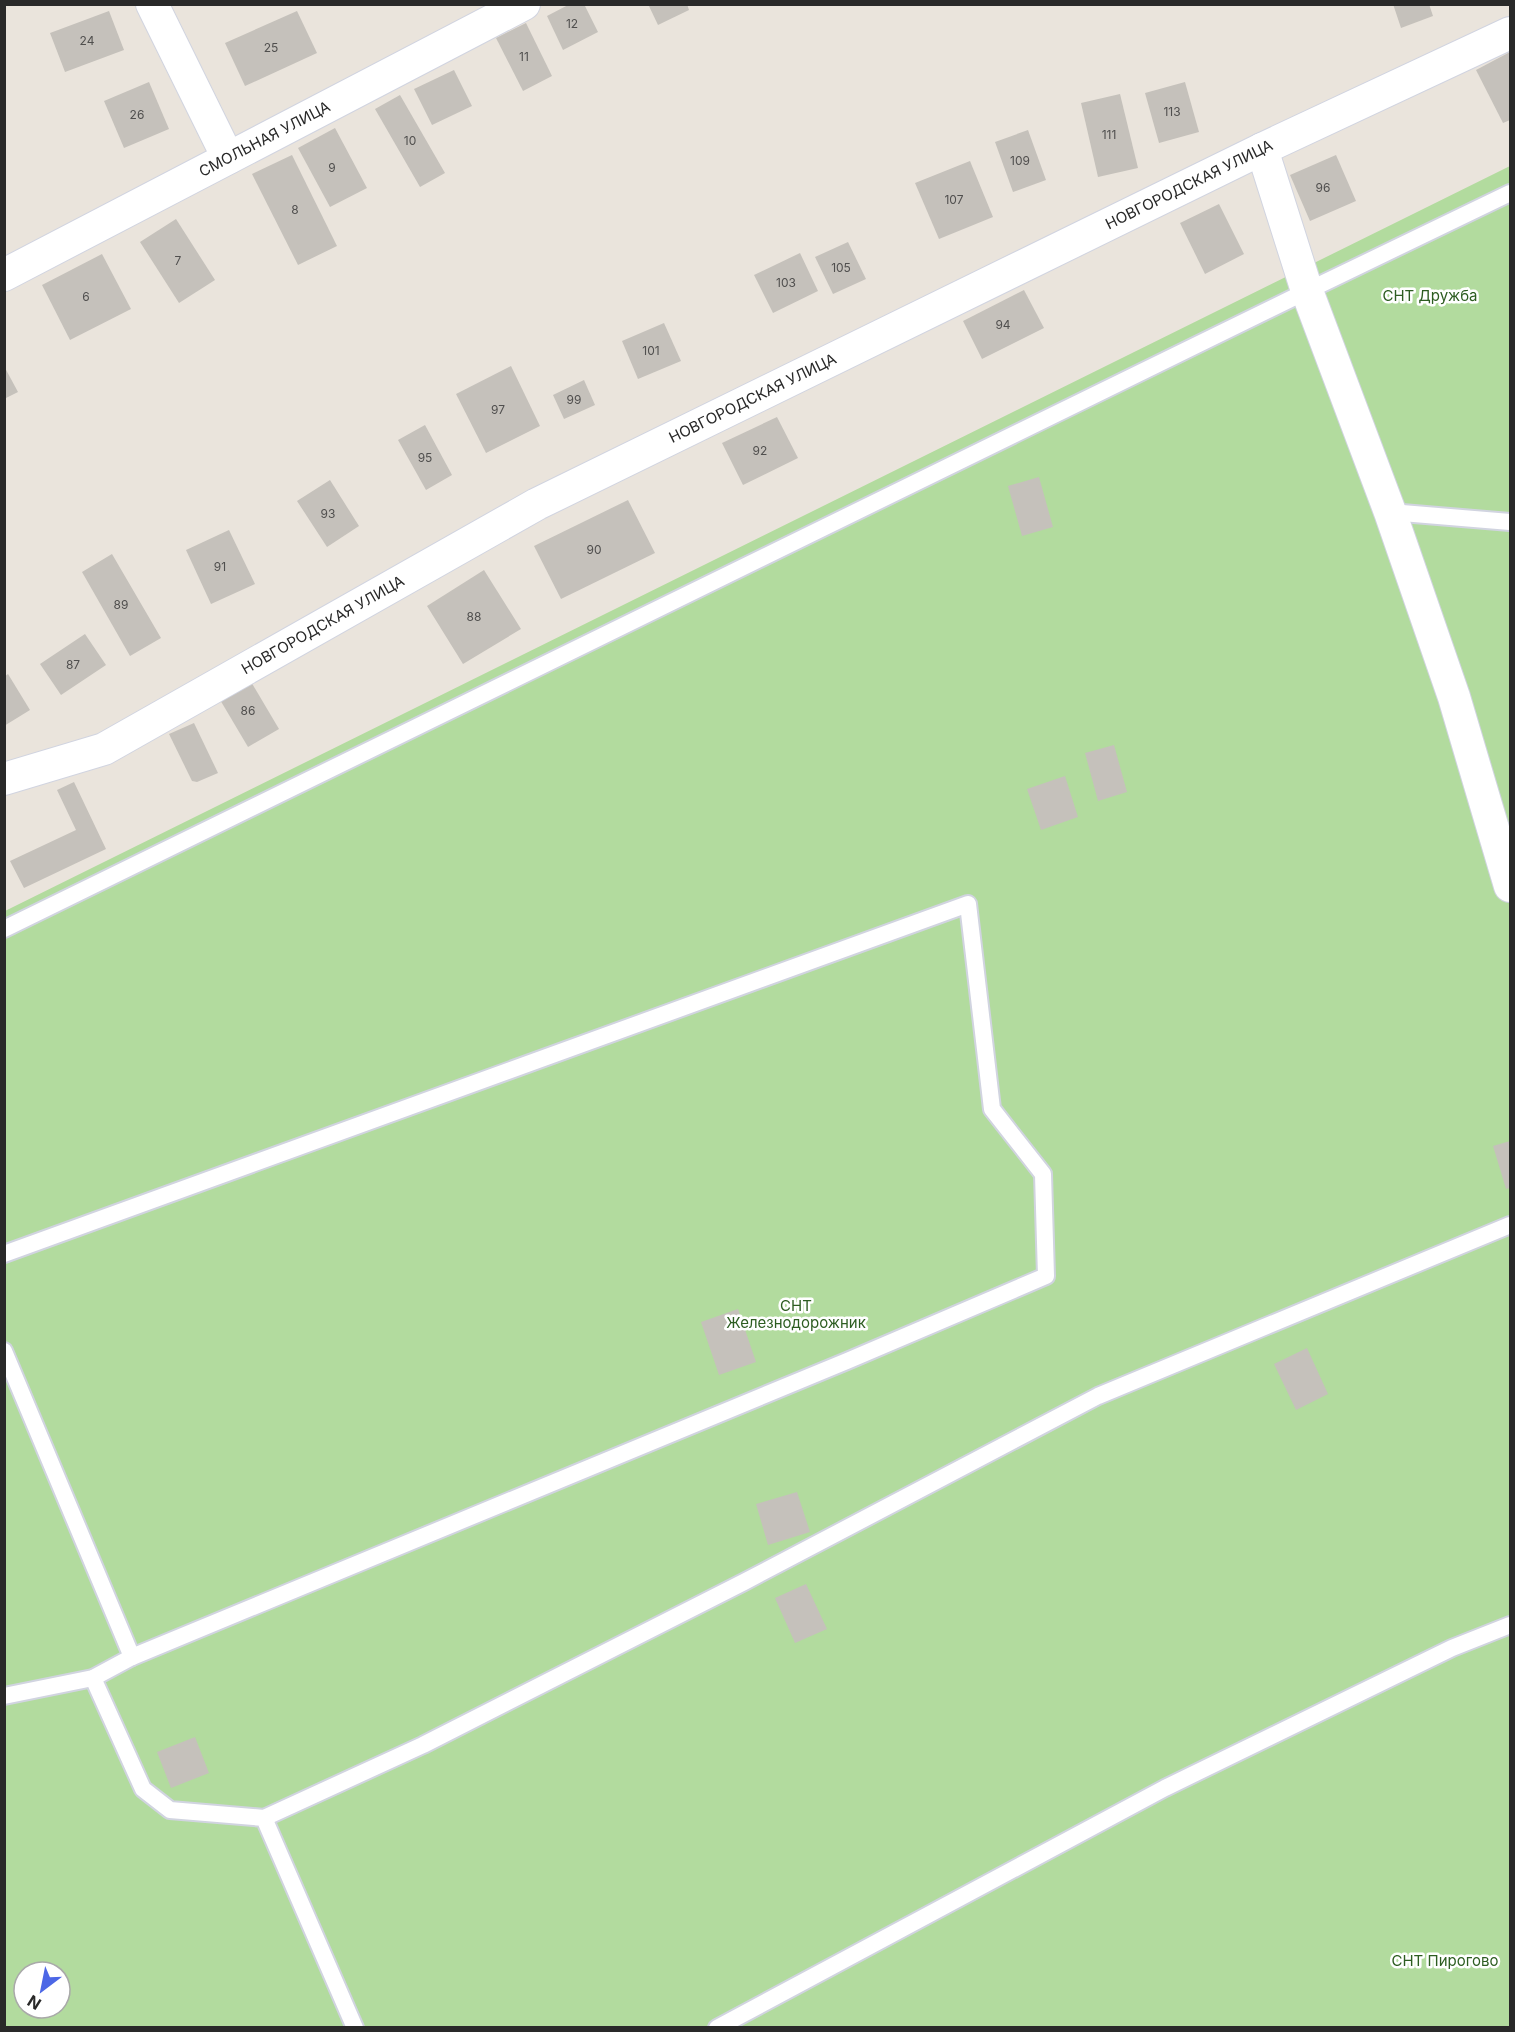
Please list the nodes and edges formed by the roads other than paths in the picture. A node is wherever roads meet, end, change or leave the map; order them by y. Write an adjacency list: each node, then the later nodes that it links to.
1 (152, 4): 5 (street)
2 (524, 4): 5 (street, СМОЛЬНАЯ УЛИЦА)
3 (1510, 33): 4 (street, НОВГОРОДСКАЯ УЛИЦА)
4 (1262, 149): 8 (street); 11 (street, НОВГОРОДСКАЯ УЛИЦА)
5 (228, 158): 7 (street, СМОЛЬНАЯ УЛИЦА)
6 (1510, 193): 8 (lane)
7 (4, 275)
8 (1307, 291): 9 (street); 13 (lane)
9 (1390, 512): 10 (lane); 12 (street)
10 (1510, 522)
11 (4, 779)
12 (1510, 886)
13 (4, 929)
14 (1510, 1225): 21 (lane)
15 (4, 1254): 18 (lane)
16 (4, 1351): 18 (lane)
17 (1510, 1625): 23 (lane)
18 (132, 1658): 19 (lane)
19 (93, 1678): 20 (lane); 21 (lane)
20 (4, 1696)
21 (264, 1818): 22 (lane)
22 (355, 2028)
23 (717, 2028)

